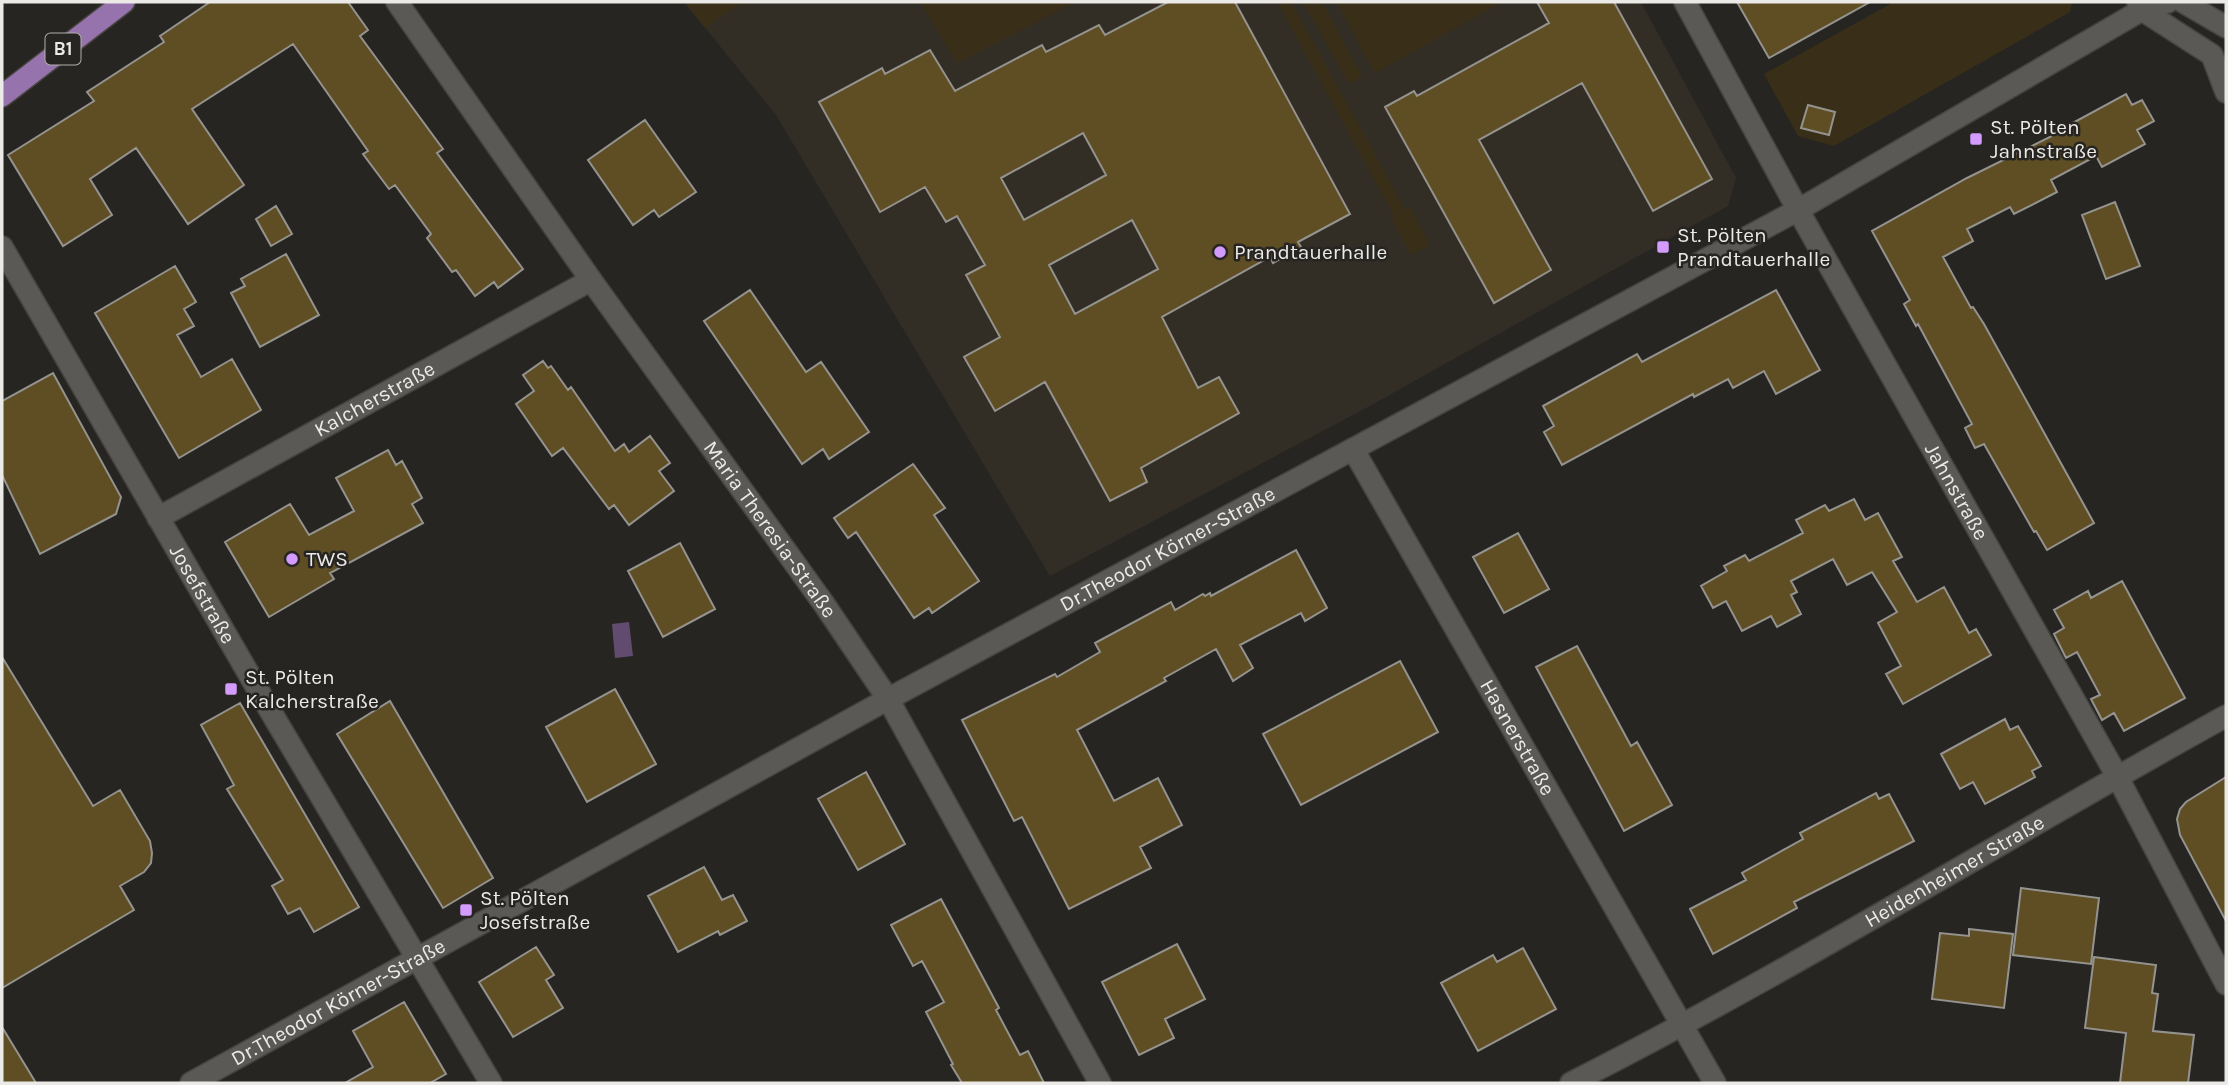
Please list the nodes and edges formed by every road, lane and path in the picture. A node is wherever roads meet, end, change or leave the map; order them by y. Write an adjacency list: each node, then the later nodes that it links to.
1 (124, 2): 9 (main road, B1)
2 (397, 2): 12 (street, Maria Theresia-Straße)
3 (1685, 2): 10 (street, Jahnstraße)
4 (2168, 2): 6 (street, Dr.Theodor Körner-Straße)
5 (2183, 2): 7 (street)
6 (2139, 6): 8 (street); 10 (street, Dr.Theodor Körner-Straße)
7 (2226, 27)
8 (2226, 92)
9 (2, 96)
10 (1798, 210): 13 (street, Dr.Theodor Körner-Straße); 17 (street, Jahnstraße)
11 (2, 247): 14 (street, Josefstraße)
12 (591, 280): 14 (street, Kalcherstraße); 15 (street, Maria Theresia-Straße)
13 (1353, 449): 15 (street, Dr.Theodor Körner-Straße); 20 (street, Hasnerstraße)
14 (158, 518): 18 (street, Josefstraße)
15 (888, 699): 18 (street, Dr.Theodor Körner-Straße); 23 (street, Maria Theresia-Straße)
16 (2226, 716): 17 (street, Heidenheimer Straße)
17 (2116, 776): 19 (street, Jahnstraße); 20 (street, Heidenheimer Straße)
18 (415, 958): 21 (street, Dr.Theodor Körner-Straße); 22 (street, Josefstraße)
19 (2226, 984)
20 (1683, 1026): 24 (street, Heidenheimer Straße); 25 (street)
21 (191, 1083)
22 (491, 1083)
23 (1100, 1083)
24 (1571, 1083)
25 (1715, 1083)

